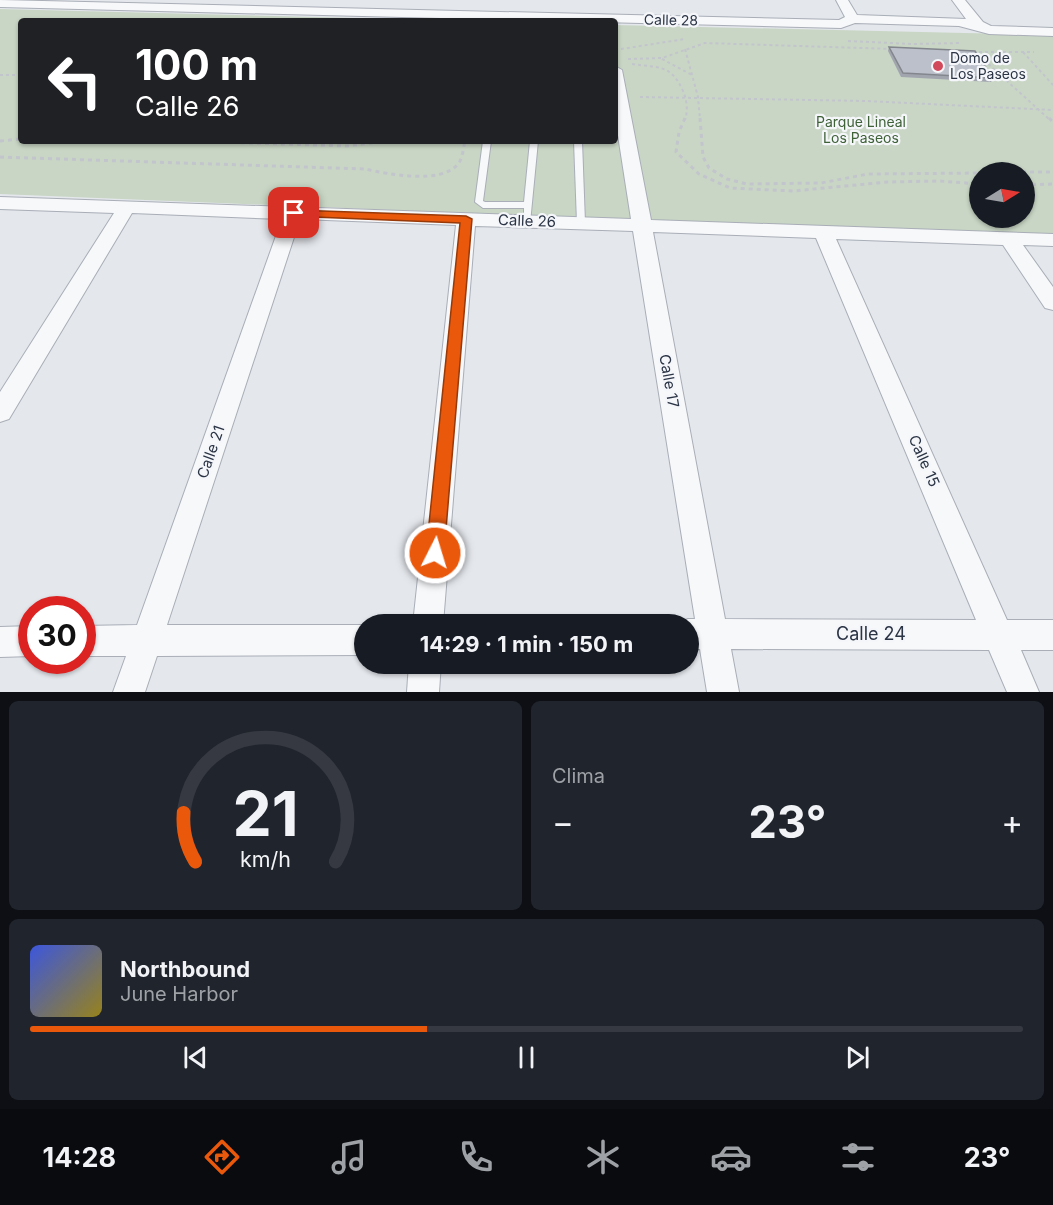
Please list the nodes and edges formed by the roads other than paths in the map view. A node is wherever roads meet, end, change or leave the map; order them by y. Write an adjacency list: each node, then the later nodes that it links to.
1 (486, 0): 9 (street)
2 (606, 0): 11 (street)
3 (842, 0): 13 (street)
4 (958, 0): 14 (street)
5 (7, 2): 6 (street, Calle 28)
6 (129, 3): 7 (street, Calle 28)
7 (251, 5): 8 (street, Calle 28)
8 (370, 6): 9 (street, Calle 28)
9 (483, 15): 10 (street, Calle 28)
10 (557, 18)
11 (607, 18)
12 (618, 20): 13 (street, Calle 28)
13 (853, 20): 14 (street, Calle 28)
14 (978, 25): 15 (street, Calle 28)
15 (1053, 32)
16 (621, 64): 26 (street, Calle 17)
17 (487, 144): 23 (lane)
18 (534, 144): 23 (lane)
19 (578, 144): 25 (lane)
20 (0, 203): 21 (street, Calle 26)
21 (127, 207): 22 (street, Calle 26); 31 (street)
22 (294, 213): 24 (street, Calle 26); 36 (street, Calle 21)
23 (527, 213): 24 (street, Calle 26); 25 (street, Calle 26)
24 (466, 219): 32 (street)
25 (581, 223): 26 (street, Calle 26)
26 (643, 225): 27 (street, Calle 26); 33 (street, Calle 17)
27 (823, 231): 28 (street, Calle 26); 34 (street, Calle 15)
28 (1008, 238): 29 (street, Calle 26); 30 (street)
29 (1053, 240)
30 (1053, 303)
31 (0, 412)
32 (429, 614)
33 (700, 634): 34 (street, Calle 24); 44 (street, Calle 17)
34 (1000, 634): 35 (street, Calle 24); 45 (street, Calle 15)
35 (1053, 635)
36 (146, 640): 37 (street); 39 (street); 42 (street, Calle 21)
37 (354, 640)
38 (18, 641): 40 (street)
39 (96, 641)
40 (0, 642)
41 (424, 674): 43 (street)
42 (129, 692)
43 (423, 692)
44 (723, 692)
45 (1023, 692)

